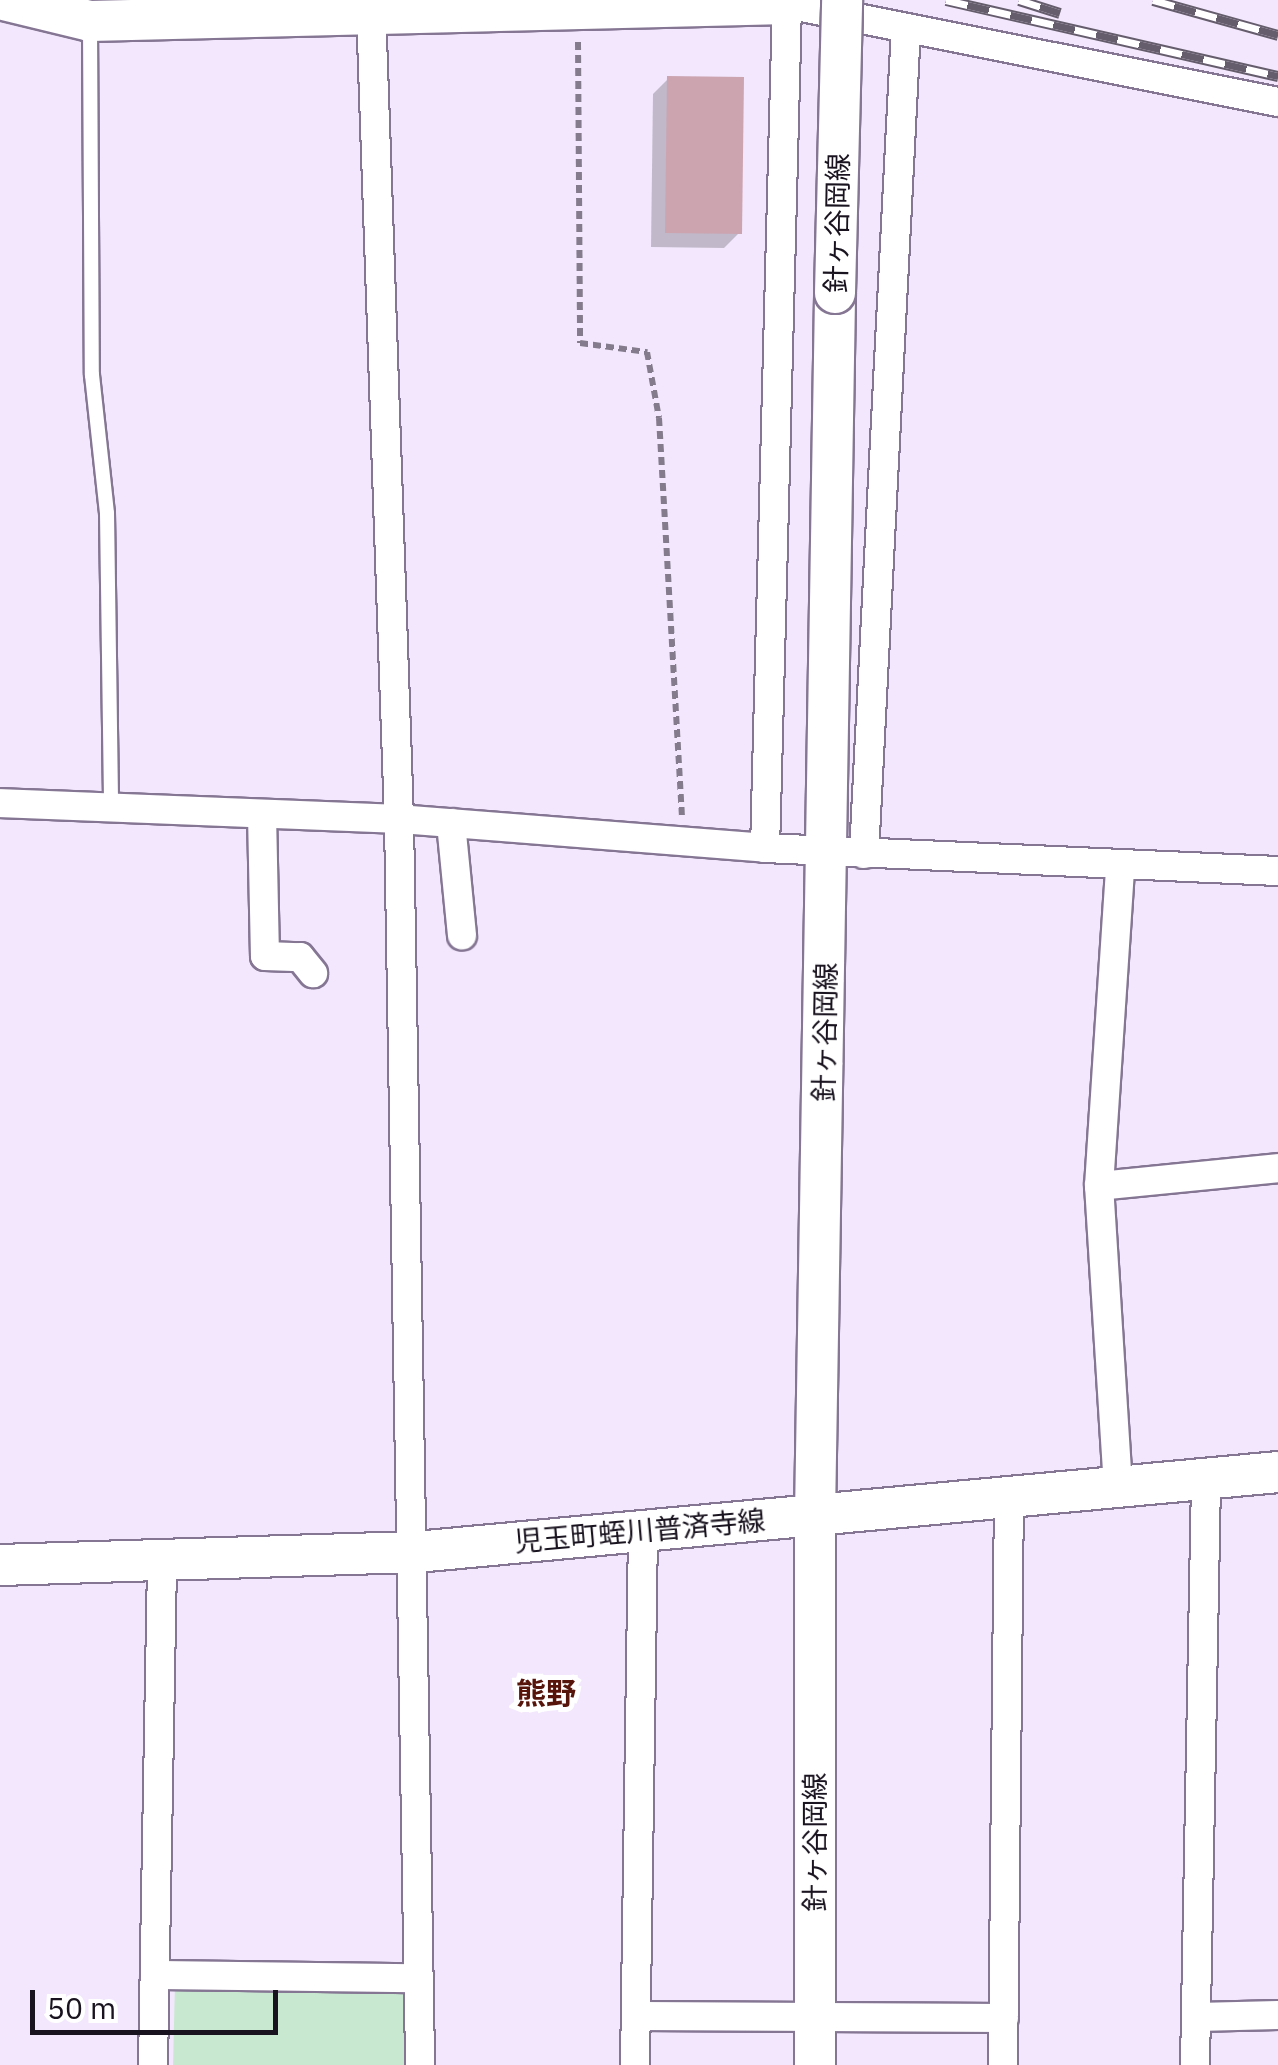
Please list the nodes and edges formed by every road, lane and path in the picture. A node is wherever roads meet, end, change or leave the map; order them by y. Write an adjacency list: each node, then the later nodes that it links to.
1 (4, 0): 6 (main road)
2 (842, 0): 16 (main road, 針ヶ谷岡線, bridge)
3 (787, 4): 4 (main road); 7 (street); 15 (street)
4 (578, 7): 5 (main road); 14 (path)
5 (371, 10): 6 (main road); 12 (street)
6 (90, 21): 10 (lane)
7 (906, 28): 8 (street); 16 (street)
8 (1278, 102)
9 (0, 803): 10 (street)
10 (112, 808): 11 (street)
11 (262, 814): 12 (street); 20 (street)
12 (399, 819): 13 (street); 29 (street)
13 (452, 823): 14 (street); 19 (street)
14 (682, 841): 15 (street)
15 (765, 848): 16 (street)
16 (846, 852): 17 (street); 27 (main road, 針ヶ谷岡線)
17 (1120, 867): 18 (street); 22 (street)
18 (1278, 871)
19 (462, 934)
20 (313, 973)
21 (1278, 1168): 22 (street)
22 (1099, 1186): 25 (street)
23 (1278, 1472): 24 (main road, 児玉町蛭川普済寺線)
24 (1206, 1481): 25 (main road, 児玉町蛭川普済寺線); 37 (street)
25 (1118, 1487): 26 (main road, 児玉町蛭川普済寺線)
26 (1008, 1495): 27 (main road, 児玉町蛭川普済寺線); 36 (street)
27 (816, 1516): 28 (main road, 児玉町蛭川普済寺線); 38 (main road, 針ヶ谷岡線)
28 (643, 1529): 29 (main road, 児玉町蛭川普済寺線); 35 (street)
29 (416, 1552): 30 (main road, 児玉町蛭川普済寺線); 33 (street)
30 (162, 1564): 31 (main road, 児玉町蛭川普済寺線); 32 (street)
31 (0, 1565)
32 (154, 1975): 33 (street); 39 (street)
33 (419, 1978): 40 (street)
34 (1278, 2015): 37 (street)
35 (640, 2016): 38 (street); 41 (street)
36 (1004, 2018): 38 (street); 43 (street)
37 (1197, 2018): 44 (street)
38 (815, 2020): 42 (main road, 針ヶ谷岡線)
39 (153, 2065)
40 (420, 2065)
41 (635, 2065)
42 (815, 2065)
43 (1004, 2065)
44 (1196, 2065)

